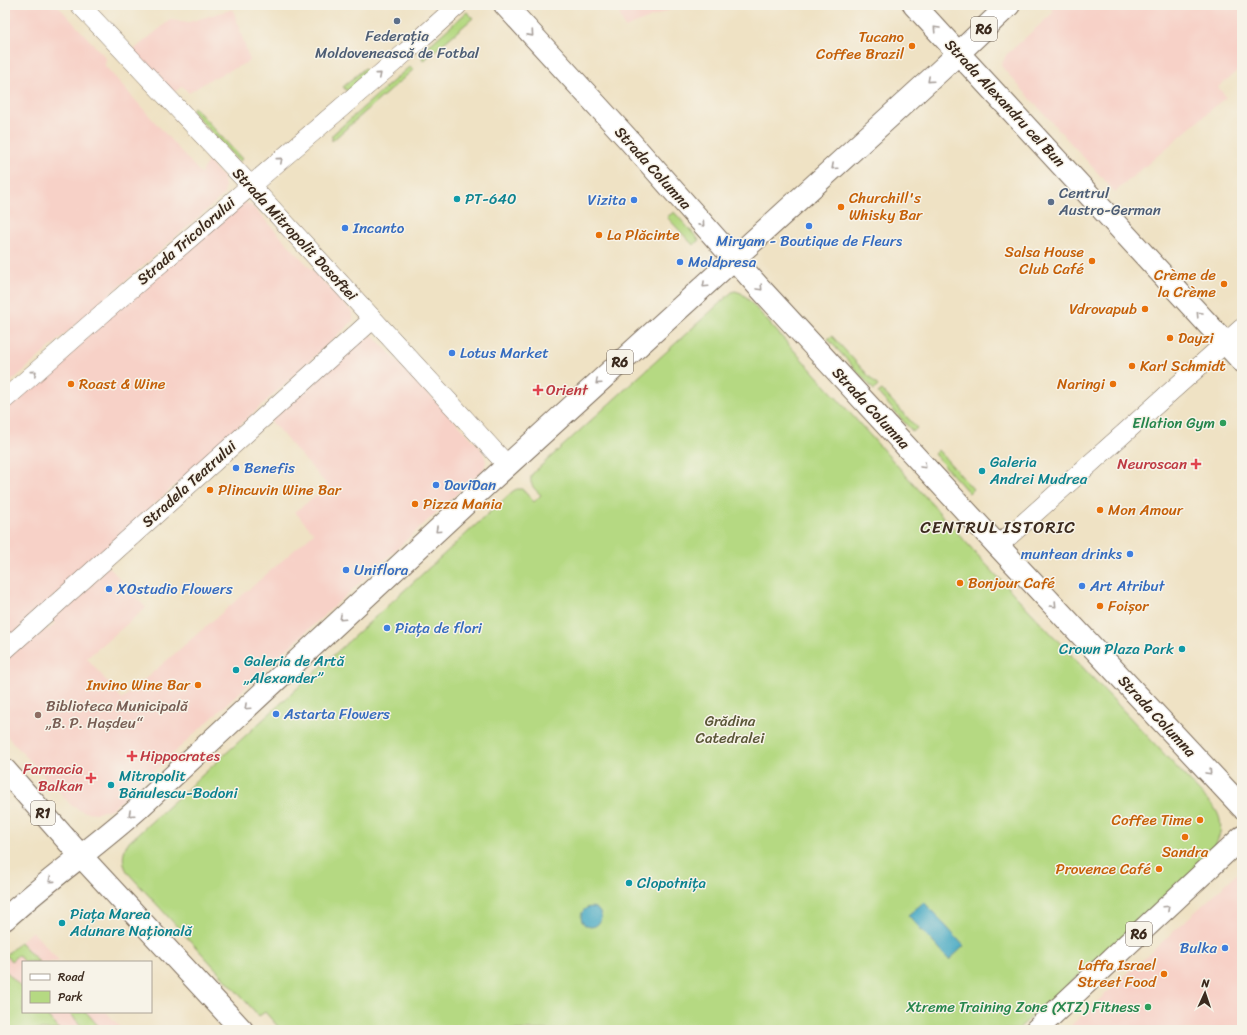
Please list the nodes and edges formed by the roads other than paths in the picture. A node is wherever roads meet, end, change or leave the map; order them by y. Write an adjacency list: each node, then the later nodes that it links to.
1 (80, 5): 7 (street, Strada Mitropolit Dosoftei)
2 (458, 5): 7 (street, Strada Tricolorului, one-way to 2)
3 (505, 5): 8 (main road, Strada Columna, one-way to 8)
4 (914, 5): 6 (main road, Strada Alexandru cel Bun, one-way to 4)
5 (1009, 5): 6 (main road, R6)
6 (958, 53): 8 (main road, R6, one-way to 8); 11 (main road, Strada Alexandru cel Bun, one-way to 6)
7 (250, 186): 9 (street, Strada Mitropolit Dosoftei); 13 (street, Strada Tricolorului, one-way to 7)
8 (734, 259): 14 (main road, R6, one-way to 14); 15 (main road, Strada Columna, one-way to 15)
9 (373, 319): 14 (street, Strada Mitropolit Dosoftei); 16 (street, Stradela Teatrului)
10 (1242, 328): 11 (street)
11 (1226, 343): 12 (main road, Strada Alexandru cel Bun); 15 (street)
12 (1242, 361)
13 (5, 399)
14 (507, 465): 20 (main road, R6, one-way to 20)
15 (998, 546): 18 (main road, Strada Columna, one-way to 18)
16 (5, 650)
17 (5, 770): 20 (main road, R1)
18 (1242, 807)
19 (1242, 837): 23 (main road, R6, one-way to 19)
20 (80, 855): 21 (main road, one-way to 21); 22 (main road, R1)
21 (5, 919)
22 (242, 1030)
23 (1036, 1030)

